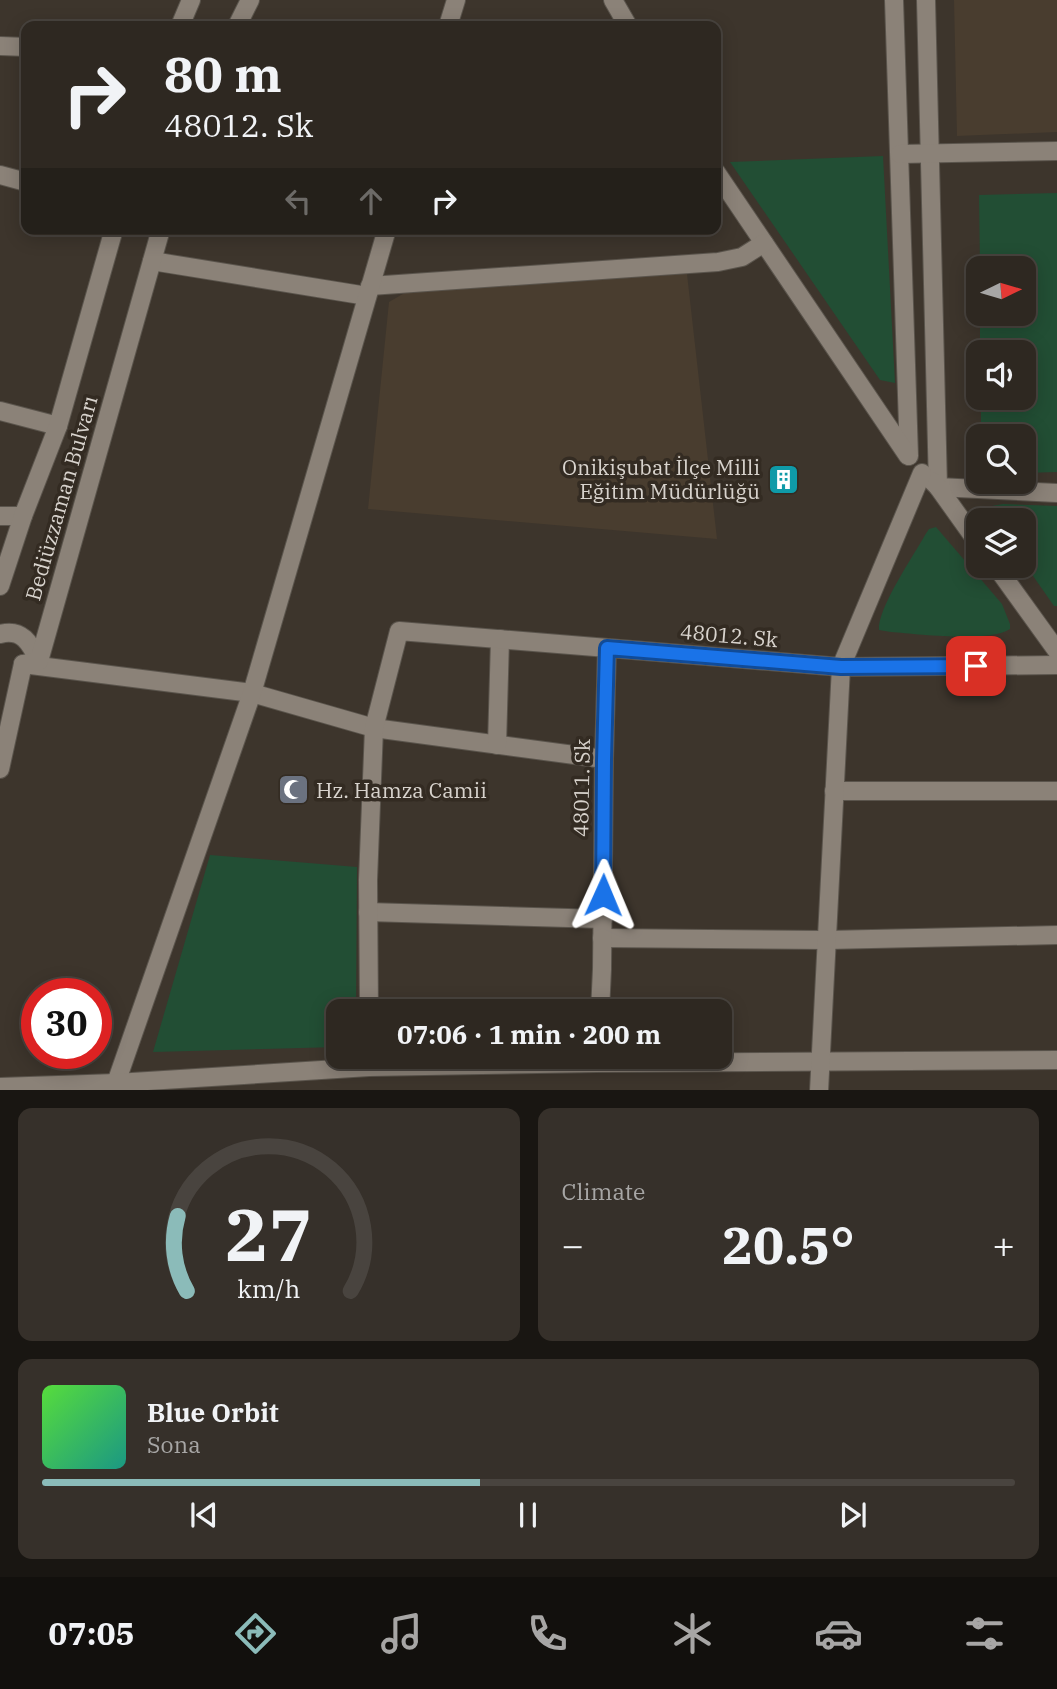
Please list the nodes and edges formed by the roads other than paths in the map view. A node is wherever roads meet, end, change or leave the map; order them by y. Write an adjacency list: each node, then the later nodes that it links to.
1 (191, 0): 7 (street)
2 (250, 0): 8 (street)
3 (456, 0): 9 (street)
4 (612, 0): 10 (street)
5 (894, 0): 15 (street)
6 (926, 0): 14 (street)
7 (182, 21)
8 (240, 21)
9 (450, 21)
10 (625, 21)
11 (0, 46): 12 (street)
12 (21, 47)
13 (1057, 151): 14 (street)
14 (930, 153): 15 (street); 29 (street)
15 (900, 154): 27 (street)
16 (0, 175): 18 (street)
17 (721, 179): 22 (street)
18 (21, 181)
19 (112, 235): 26 (street, Bediüzzaman Bulvarı)
20 (159, 235): 23 (street, Bediüzzaman Bulvarı)
21 (385, 235): 24 (street)
22 (764, 243): 24 (street); 27 (street)
23 (152, 261): 24 (street); 40 (street, Bediüzzaman Bulvarı)
24 (368, 291): 43 (street)
25 (0, 411): 26 (street)
26 (58, 426): 32 (street, Bediüzzaman Bulvarı)
27 (909, 456): 28 (street)
28 (922, 473): 29 (street); 42 (street)
29 (938, 487): 30 (street); 33 (street)
30 (1057, 494)
31 (0, 516): 32 (street)
32 (23, 516): 35 (street, Bediüzzaman Bulvarı)
33 (966, 526)
34 (1004, 578): 39 (street)
35 (0, 586)
36 (0, 634): 40 (street)
37 (500, 639): 38 (street, 48012. Sk); 44 (street, 48012. Sk); 45 (street)
38 (607, 648): 42 (street, 48012. Sk); 46 (street, 48011. Sk)
39 (1057, 651)
40 (31, 662): 43 (street); 47 (street, Bediüzzaman Bulvarı)
41 (1057, 665): 42 (street, 48012. Sk)
42 (841, 667): 48 (street)
43 (252, 692): 44 (street); 61 (street)
44 (374, 728): 45 (street); 50 (street)
45 (496, 745): 46 (street)
46 (604, 760): 51 (street, 48011. Sk)
47 (0, 769)
48 (834, 791): 49 (street); 54 (street)
49 (1057, 791)
50 (368, 912): 51 (street); 55 (street)
51 (603, 919): 53 (street, 48011. Sk)
52 (1057, 935): 54 (street)
53 (602, 938): 54 (street); 56 (street, 48011. Sk)
54 (827, 940): 59 (street)
55 (369, 999)
56 (601, 999)
57 (1057, 1060): 59 (street)
58 (732, 1061): 59 (street)
59 (820, 1062): 63 (street)
60 (326, 1066): 61 (street)
61 (116, 1083): 62 (street)
62 (0, 1087)
63 (819, 1090)

